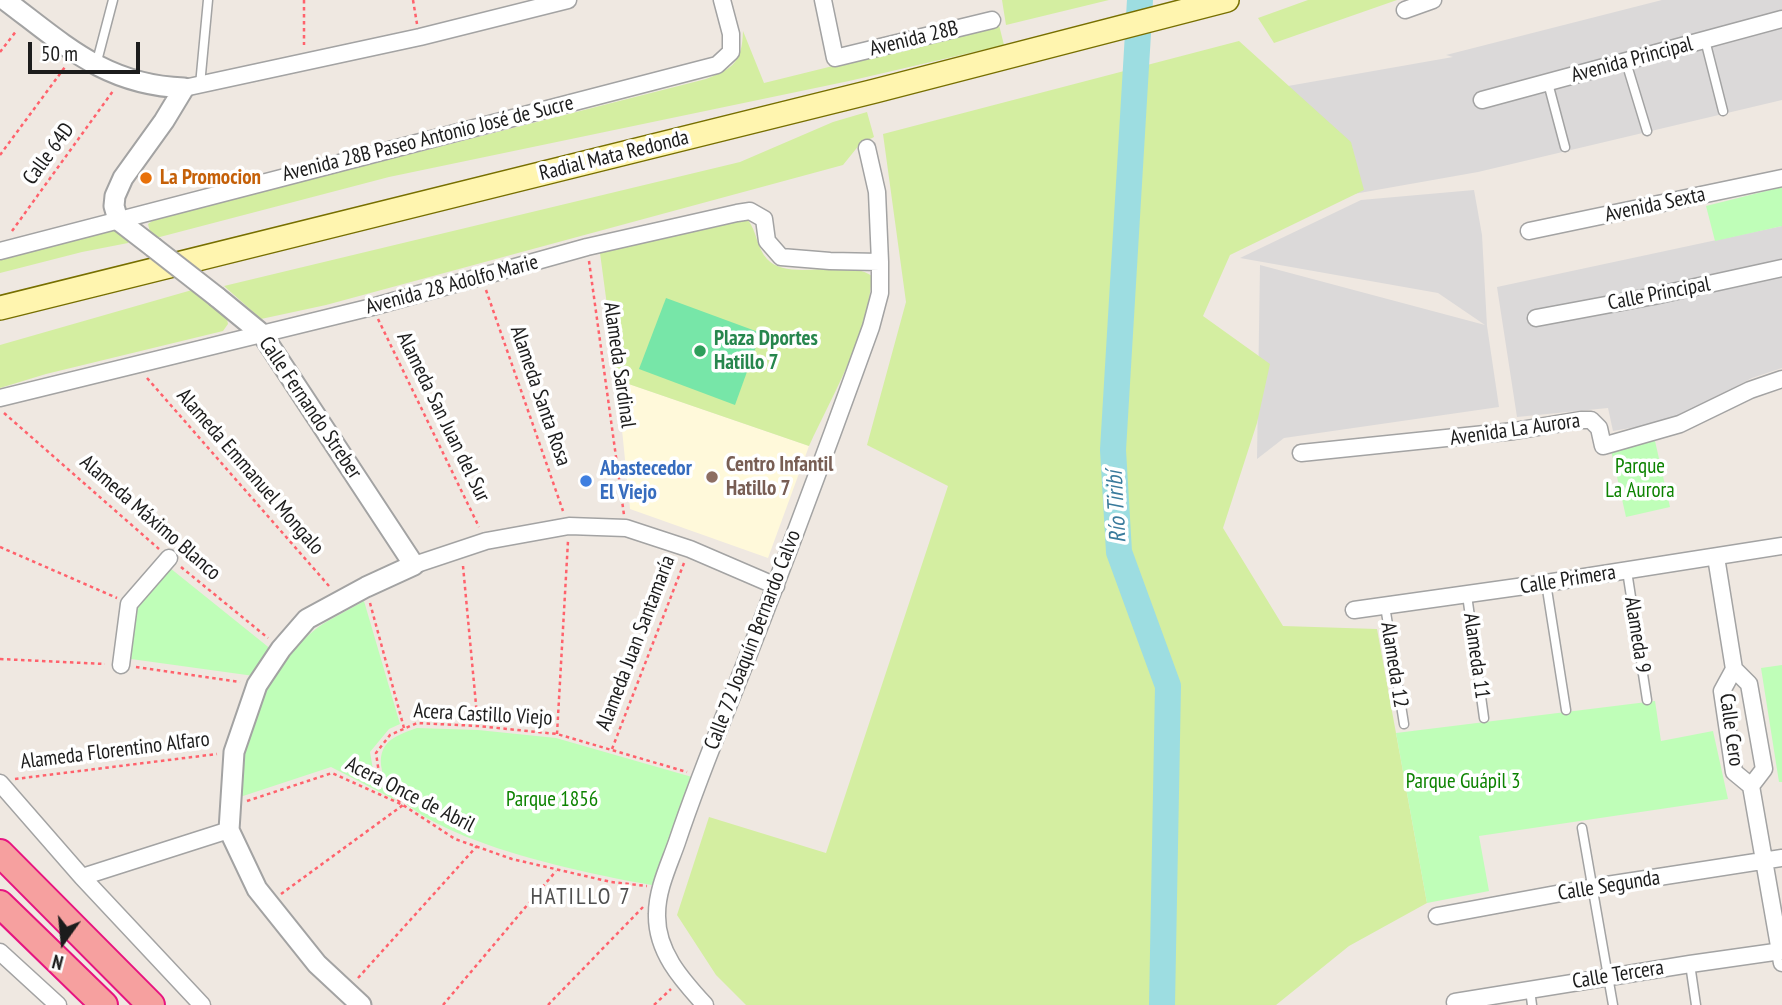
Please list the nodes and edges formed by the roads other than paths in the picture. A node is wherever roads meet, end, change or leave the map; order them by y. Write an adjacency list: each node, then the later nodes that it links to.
1 (5, 0): 14 (street)
2 (113, 0): 14 (lane)
3 (208, 0): 16 (lane)
4 (568, 0): 16 (street)
5 (722, 0): 23 (street, Avenida 28B Paseo Antonio José de Sucre)
6 (823, 0): 11 (street, Avenida 28B)
7 (1227, 0): 28 (main road, Radial Mata Redonda)
8 (1433, 0): 9 (street)
9 (1405, 9)
10 (1782, 19): 12 (street, Avenida Principal)
11 (992, 20)
12 (1705, 40): 13 (street, Avenida Principal); 18 (lane)
13 (1626, 62): 15 (street, Avenida Principal); 19 (lane)
14 (96, 66): 16 (street)
15 (1548, 83): 17 (street, Avenida Principal); 20 (lane)
16 (192, 86): 23 (street)
17 (1482, 100)
18 (1723, 111)
19 (1647, 131)
20 (1565, 147)
21 (867, 148): 26 (street, Calle 72 Joaquín Bernardo Calvo)
22 (1782, 178): 24 (street, Avenida Sexta)
23 (118, 220): 25 (street, Avenida 28B Paseo Antonio José de Sucre); 30 (street, Calle Fernando Streber, bridge)
24 (1529, 231)
25 (0, 251)
26 (880, 262): 30 (street, Avenida 28 Adolfo Marie); 40 (street, Calle 72 Joaquín Bernardo Calvo)
27 (1782, 268): 29 (street, Calle Principal)
28 (0, 308)
29 (1536, 318)
30 (262, 334): 32 (street, Avenida 28 Adolfo Marie); 37 (street, Calle Fernando Streber)
31 (1782, 379): 33 (street, Avenida La Aurora)
32 (0, 398)
33 (1301, 453)
34 (1782, 546): 35 (street, Calle Primera)
35 (1716, 557): 38 (street, Calle Primera); 45 (street, Calle Cero)
36 (169, 558): 44 (street)
37 (414, 565): 40 (street); 53 (street)
38 (1627, 571): 39 (street, Calle Primera); 46 (lane, Alameda 9)
39 (1546, 583): 41 (street, Calle Primera); 47 (lane)
40 (776, 586): 72 (street, Calle 72 Joaquín Bernardo Calvo)
41 (1467, 595): 42 (street, Calle Primera); 48 (lane, Alameda 11)
42 (1385, 606): 43 (street, Calle Primera); 49 (lane, Alameda 12)
43 (1354, 610)
44 (121, 665)
45 (1734, 669): 51 (street, Calle Cero); 51 (street, Calle Cero)
46 (1647, 700)
47 (1566, 710)
48 (1484, 718)
49 (1404, 724)
50 (7, 781): 57 (street)
51 (1751, 786): 56 (street, Calle Cero)
52 (1582, 828): 58 (lane)
53 (229, 830): 57 (street); 71 (street)
54 (0, 853): 69 (highway)
55 (1782, 858): 56 (street, Calle Segunda)
56 (1763, 862): 58 (street, Calle Segunda); 62 (street, Calle Cero)
57 (82, 877): 70 (street)
58 (1594, 887): 60 (street, Calle Segunda); 64 (lane)
59 (0, 904): 68 (highway)
60 (1437, 916)
61 (0, 952): 67 (street)
62 (1781, 956): 63 (street, Calle Tercera)
63 (1690, 964): 64 (street, Calle Tercera); 74 (lane)
64 (1609, 977): 65 (street, Calle Tercera); 73 (lane)
65 (1531, 997): 66 (street, Calle Tercera)
66 (1455, 1004)
67 (58, 1005)
68 (104, 1005)
69 (151, 1005)
70 (202, 1005)
71 (361, 1005)
72 (705, 1005)
73 (1613, 1005)
74 (1696, 1005)

